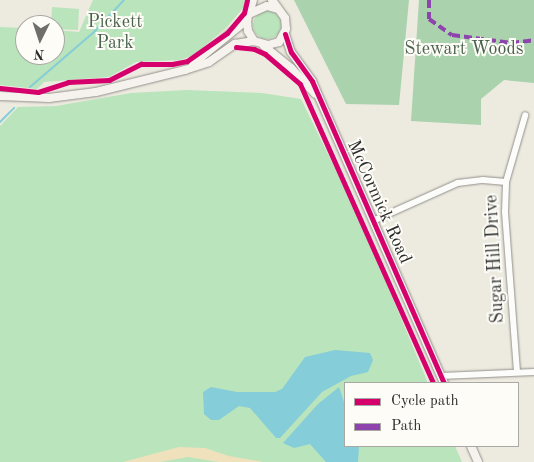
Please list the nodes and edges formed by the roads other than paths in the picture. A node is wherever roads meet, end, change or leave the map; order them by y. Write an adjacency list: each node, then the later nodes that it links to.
1 (253, 0): 4 (street)
2 (272, 0): 3 (street)
3 (278, 9): 4 (street); 5 (street)
4 (249, 16): 6 (street); 8 (street)
5 (285, 34): 7 (street); 10 (street, McCormick Road)
6 (254, 41): 7 (street); 8 (street)
7 (262, 45): 10 (street, McCormick Road)
8 (168, 74): 9 (street)
9 (0, 96)
10 (320, 100): 13 (street, McCormick Road)
11 (525, 116): 12 (street, Sugar Hill Drive)
12 (506, 182): 13 (street); 14 (street, Sugar Hill Drive)
13 (373, 221): 16 (street, McCormick Road)
14 (517, 372): 15 (street); 16 (street)
15 (534, 372)
16 (442, 380)
17 (471, 447): 18 (street)
18 (478, 462)

